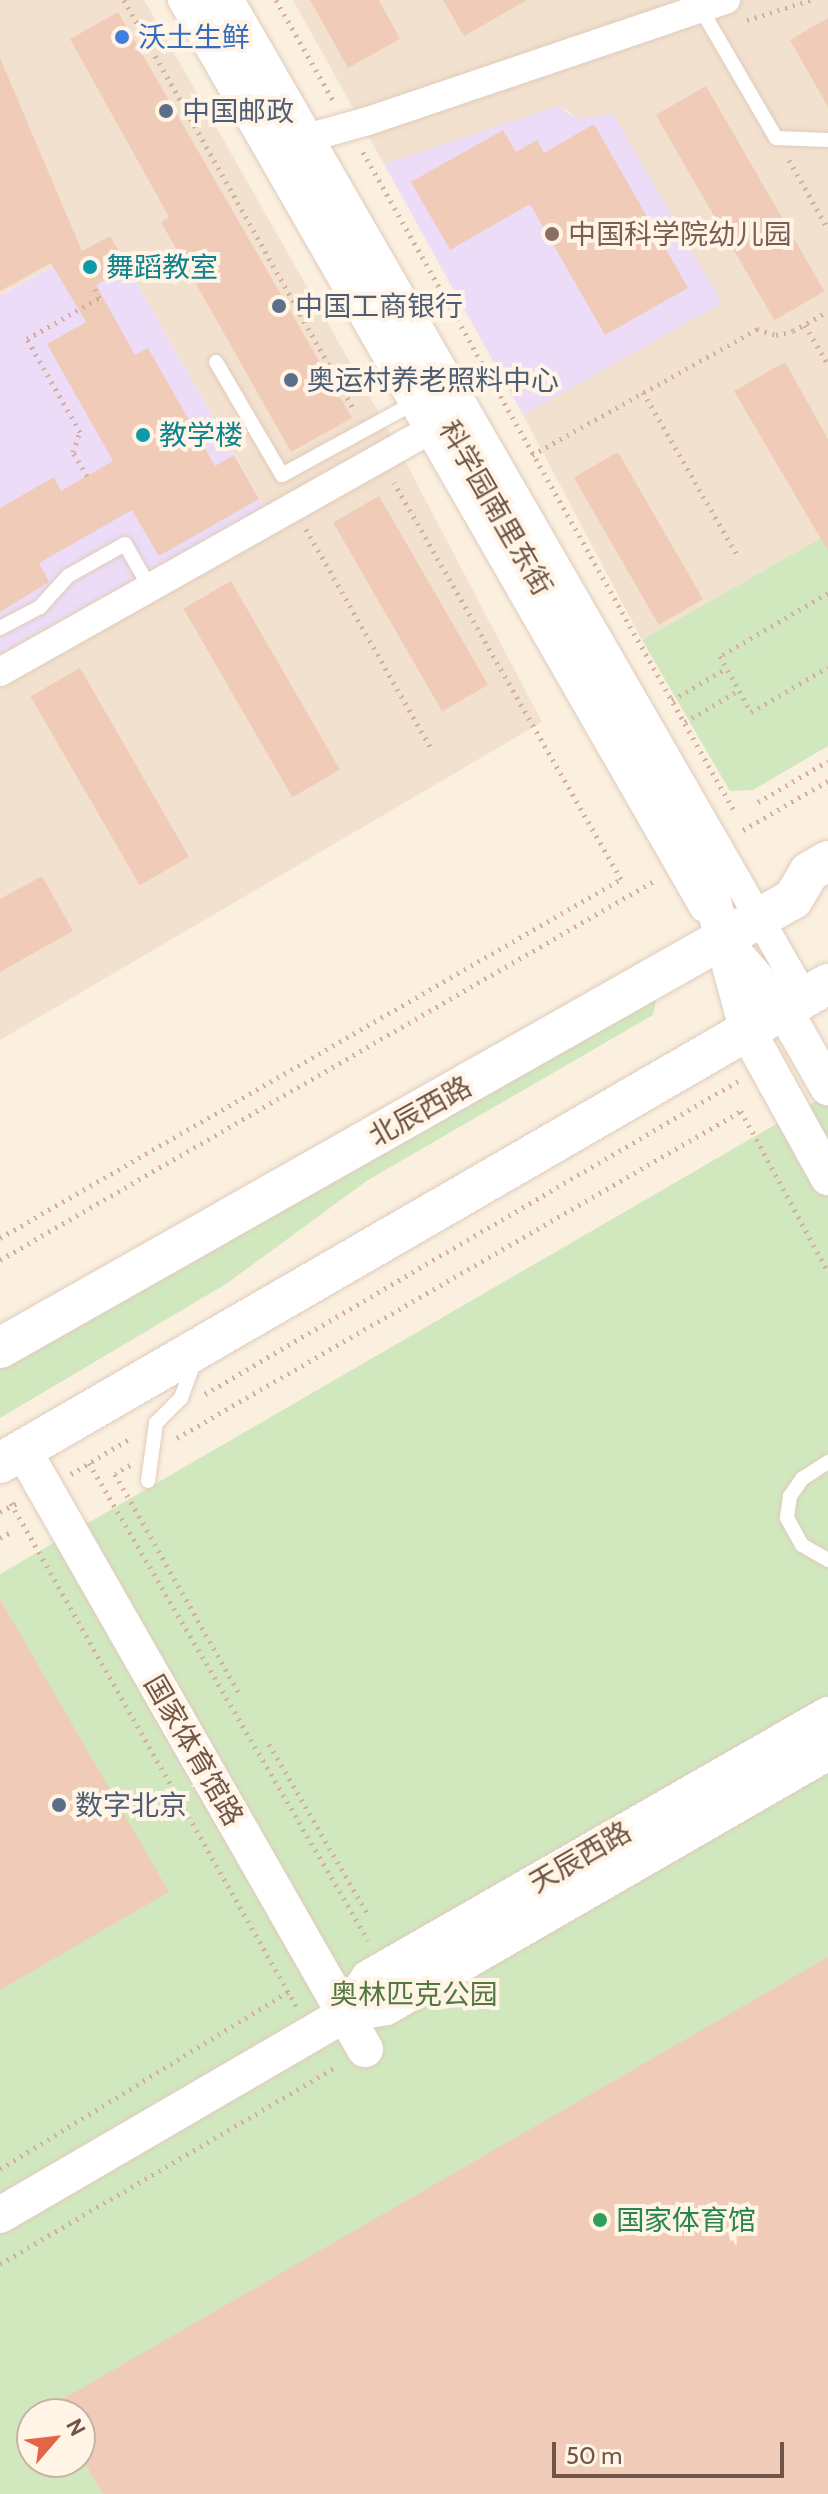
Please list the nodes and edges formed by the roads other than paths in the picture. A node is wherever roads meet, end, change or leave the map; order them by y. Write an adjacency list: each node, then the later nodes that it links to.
1 (182, 0): 6 (street)
2 (203, 0): 6 (street, 科学园南里东街)
3 (230, 0): 6 (street)
4 (713, 4): 5 (lane); 6 (street)
5 (828, 140)
6 (287, 143): 8 (street, 科学园南里东街)
7 (216, 362): 8 (lane)
8 (436, 412): 9 (street); 13 (street); 14 (street, 科学园南里东街)
9 (150, 588): 10 (lane); 11 (street)
10 (0, 628)
11 (0, 672)
12 (828, 861): 13 (main road, 北辰西路)
13 (760, 918): 14 (main road, 北辰西路); 15 (street)
14 (723, 940): 15 (street); 18 (main road, 北辰西路)
15 (783, 1018): 16 (street); 17 (street); 19 (main road)
16 (828, 1087)
17 (828, 1177)
18 (0, 1348)
19 (199, 1348): 21 (main road); 22 (lane)
20 (828, 1462): 23 (lane)
21 (10, 1469): 26 (street, 国家体育馆路)
22 (148, 1481)
23 (828, 1560)
24 (828, 1715): 26 (street, 天辰西路)
25 (828, 1752): 26 (street, 天辰西路)
26 (345, 2014): 27 (street, 国家体育馆路); 28 (street, 天辰西路)
27 (365, 2049)
28 (0, 2215)

